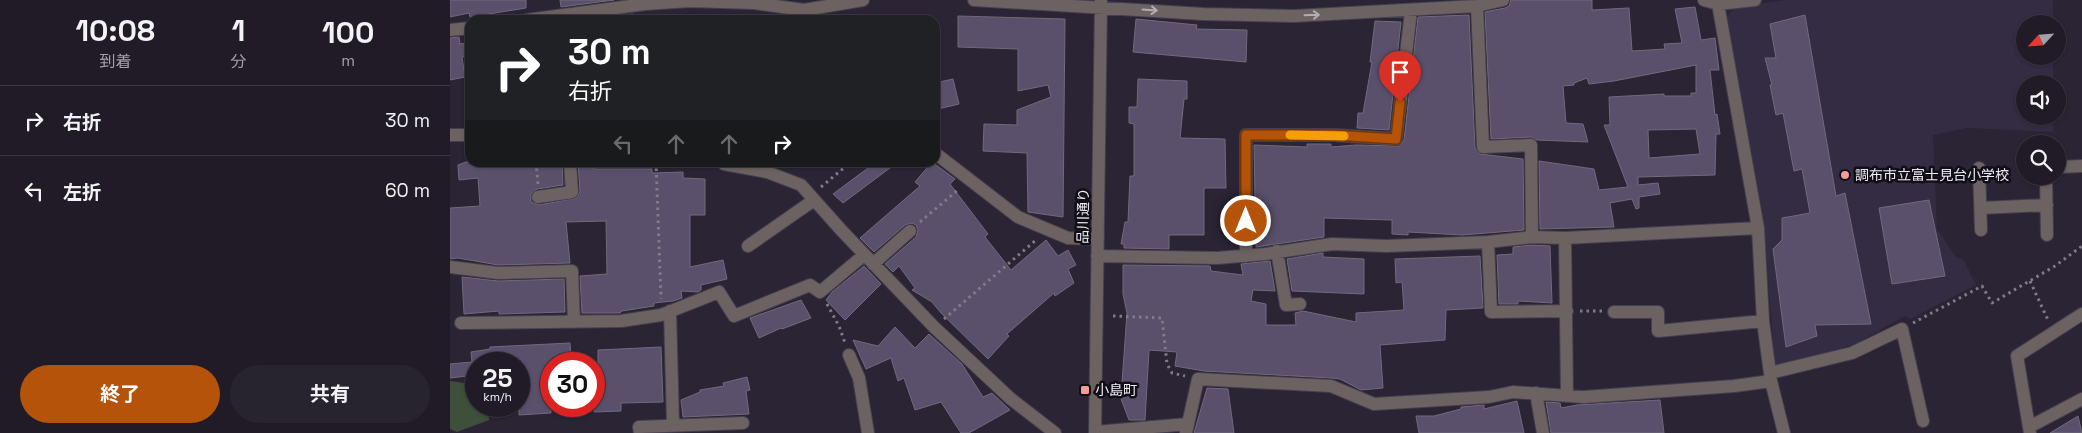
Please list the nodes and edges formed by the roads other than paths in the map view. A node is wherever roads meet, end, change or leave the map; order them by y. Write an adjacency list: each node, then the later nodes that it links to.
1 (863, 0): 6 (street)
2 (974, 0): 7 (street)
3 (1503, 0): 10 (street)
4 (1704, 0): 8 (street)
5 (1755, 0): 8 (street)
6 (755, 1): 12 (street)
7 (1101, 4): 9 (street, one-way to 9); 34 (street, 品川通り)
8 (1718, 4): 28 (street)
9 (1374, 6): 11 (street)
10 (1477, 6): 11 (street); 32 (street)
11 (1410, 11): 39 (street)
12 (564, 15)
13 (465, 28): 14 (street)
14 (450, 30)
15 (450, 135): 16 (street)
16 (465, 136)
17 (940, 157): 34 (street)
18 (2082, 166): 21 (street)
19 (570, 167): 24 (street)
20 (740, 167): 25 (street)
21 (2066, 167)
22 (1979, 168): 27 (street)
23 (2046, 185): 26 (street)
24 (538, 197)
25 (812, 198): 36 (street); 40 (street)
26 (2047, 204): 27 (street); 31 (street)
27 (1981, 208): 30 (street)
28 (1758, 228): 33 (street); 47 (street)
29 (910, 230): 40 (street)
30 (1981, 230)
31 (2047, 235)
32 (1532, 237): 33 (street); 35 (street)
33 (1565, 238): 43 (street)
34 (1098, 239): 38 (street, 品川通り)
35 (1488, 242): 37 (street); 43 (street)
36 (748, 246)
37 (1277, 251): 39 (street); 42 (street)
38 (1098, 256): 39 (street); 61 (street, 品川通り)
39 (1246, 256)
40 (868, 259): 45 (street); 64 (street)
41 (450, 267): 48 (street)
42 (1300, 304)
43 (1567, 311): 53 (street)
44 (1614, 312): 47 (street)
45 (666, 313): 48 (street); 57 (street)
46 (2082, 314): 60 (street)
47 (1763, 321): 51 (street)
48 (574, 322): 49 (street)
49 (461, 323)
50 (849, 355): 63 (street)
51 (1771, 377): 53 (street); 55 (street); 66 (street)
52 (1536, 393): 53 (street); 59 (street); 65 (street)
53 (1567, 395)
54 (2082, 399): 60 (street)
55 (1923, 421)
56 (744, 423): 58 (street)
57 (673, 424): 58 (street); 62 (street)
58 (720, 428)
59 (1187, 428): 61 (street)
60 (2029, 430)
61 (1095, 432)
62 (640, 433)
63 (868, 433)
64 (1055, 433)
65 (1543, 433)
66 (1784, 433)

